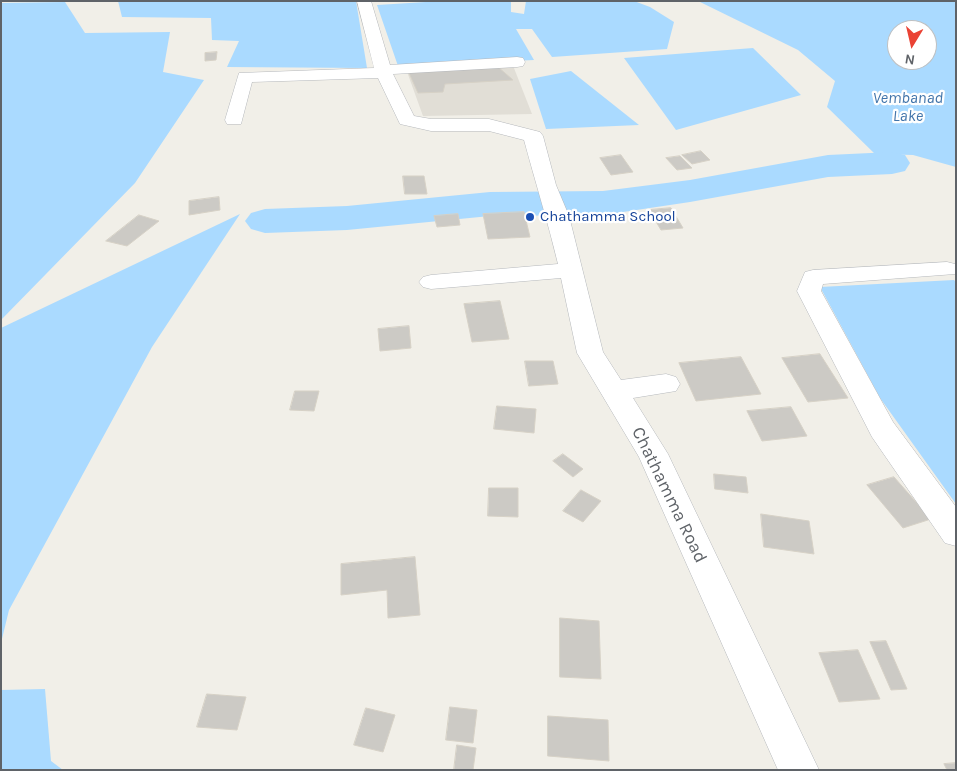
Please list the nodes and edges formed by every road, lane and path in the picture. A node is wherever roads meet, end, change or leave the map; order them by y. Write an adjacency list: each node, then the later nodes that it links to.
1 (364, 1): 3 (street)
2 (517, 62): 3 (street)
3 (384, 72): 4 (street); 6 (street, Chathamma Road)
4 (234, 120)
5 (947, 269): 10 (street)
6 (571, 270): 7 (street); 9 (street, Chathamma Road)
7 (431, 282)
8 (666, 384): 9 (street)
9 (614, 391): 11 (street, Chathamma Road)
10 (956, 533)
11 (799, 770)

